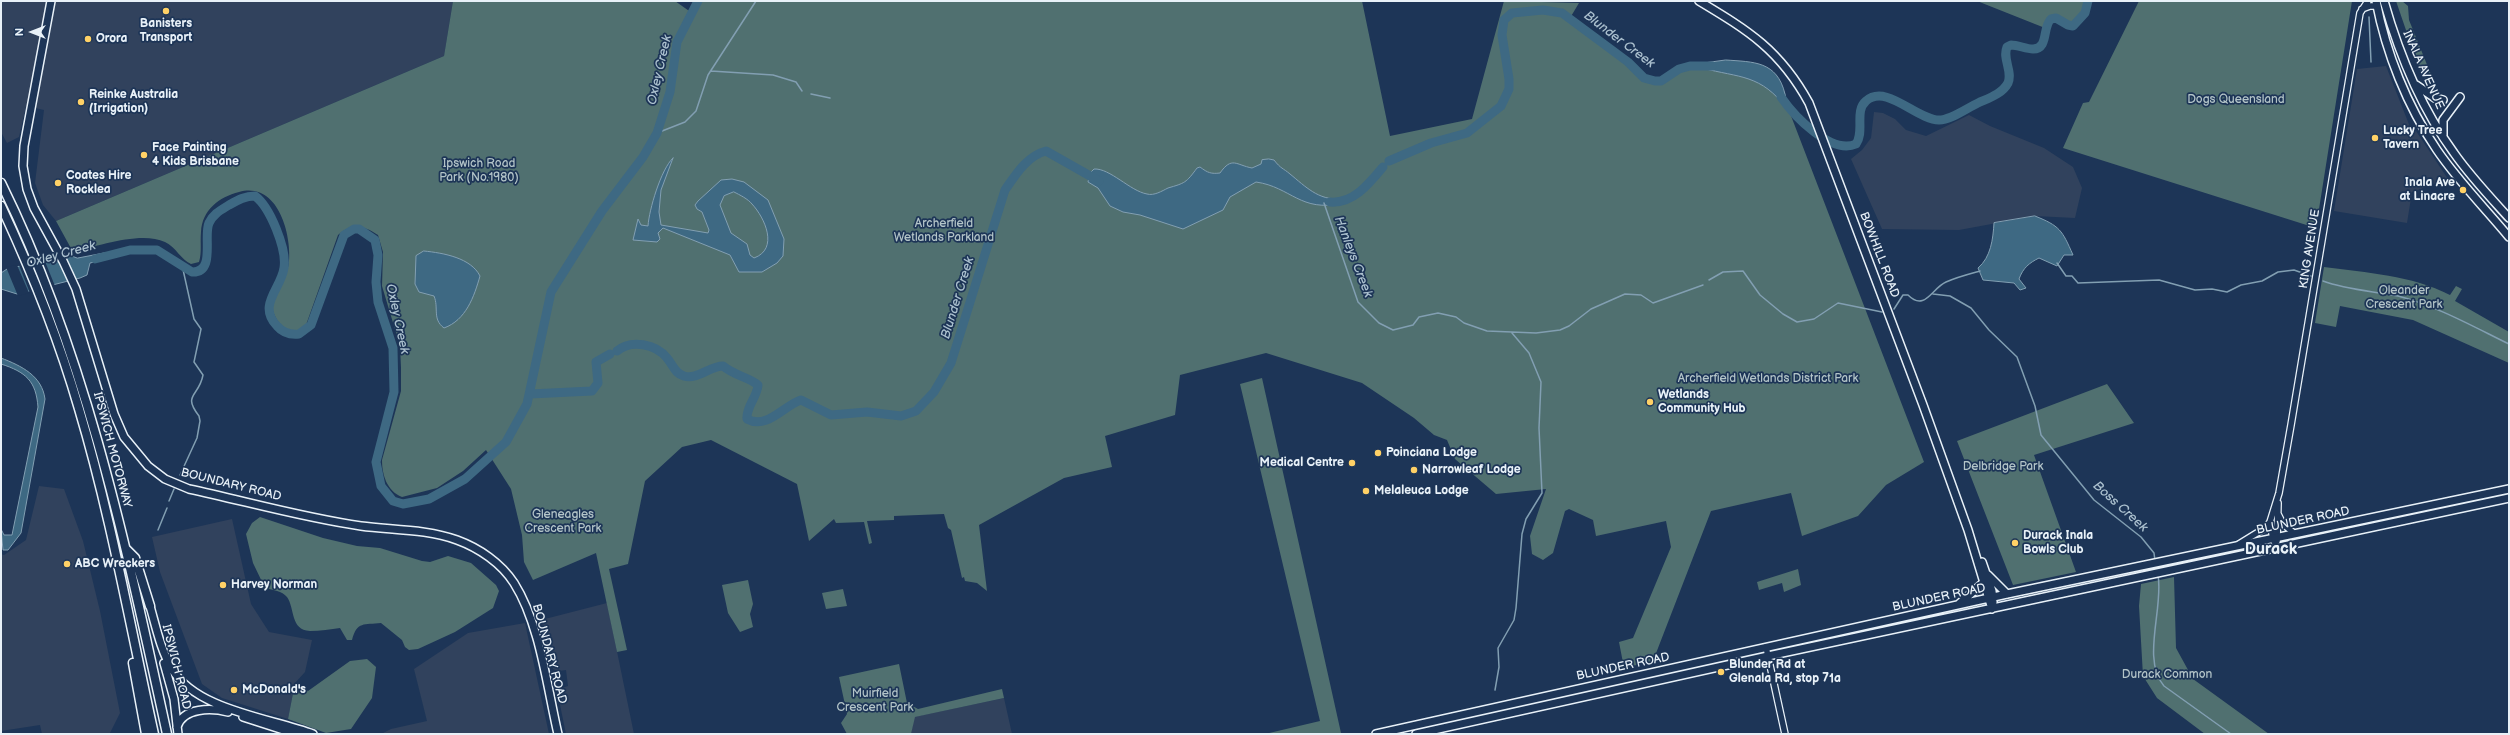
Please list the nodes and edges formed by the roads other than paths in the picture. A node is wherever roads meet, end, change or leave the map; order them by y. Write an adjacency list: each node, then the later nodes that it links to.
1 (51, 1): 42 (main road, BOUNDARY ROAD)
2 (1699, 1): 26 (main road, BOWHILL ROAD)
3 (2368, 1): 6 (street, KING AVENUE)
4 (2384, 1): 7 (main road, INALA AVENUE)
5 (2376, 4): 6 (street); 14 (main road, INALA AVENUE)
6 (2362, 9): 16 (street, KING AVENUE)
7 (2416, 85): 9 (main road); 10 (main road, INALA AVENUE)
8 (2460, 97): 10 (main road)
9 (2443, 100)
10 (2443, 137): 13 (main road, INALA AVENUE)
11 (1, 183): 24 (highway, IPSWICH MOTORWAY)
12 (1, 206): 25 (highway, IPSWICH MOTORWAY)
13 (2509, 218)
14 (2509, 237)
15 (2509, 489): 20 (main road, BLUNDER ROAD)
16 (2279, 493): 18 (street, KING AVENUE); 19 (street, KING AVENUE)
17 (2509, 498): 23 (main road, BLUNDER ROAD)
18 (2278, 512): 20 (street); 21 (street, KING AVENUE)
19 (2270, 522): 21 (street, KING AVENUE); 22 (street)
20 (2295, 534): 21 (main road, BLUNDER ROAD)
21 (2275, 538): 22 (main road, BLUNDER ROAD); 23 (street, KING AVENUE)
22 (2236, 546): 29 (main road, BLUNDER ROAD)
23 (2277, 548): 33 (main road, BLUNDER ROAD)
24 (126, 550): 31 (highway); 39 (highway, IPSWICH MOTORWAY)
25 (116, 558): 37 (highway); 38 (highway, IPSWICH MOTORWAY)
26 (1978, 560): 27 (main road, BOWHILL ROAD); 28 (main road, BOWHILL ROAD)
27 (1987, 574): 29 (main road); 30 (main road, BOWHILL ROAD)
28 (1983, 583): 30 (main road, BOWHILL ROAD); 32 (main road)
29 (2008, 594): 30 (main road, BLUNDER ROAD)
30 (1991, 598): 32 (main road, BLUNDER ROAD); 33 (main road, BOWHILL ROAD)
31 (150, 606): 36 (main road, IPSWICH ROAD); 41 (main road)
32 (1957, 606): 34 (main road, BLUNDER ROAD)
33 (1992, 609): 35 (main road, BLUNDER ROAD)
34 (1766, 647): 35 (street); 43 (main road, BLUNDER ROAD)
35 (1768, 656): 44 (main road, BLUNDER ROAD); 45 (street)
36 (178, 730): 40 (main road)
37 (146, 734)
38 (154, 734)
39 (167, 734)
40 (296, 734)
41 (313, 734)
42 (558, 734)
43 (1376, 734)
44 (1416, 734)
45 (1785, 734)

